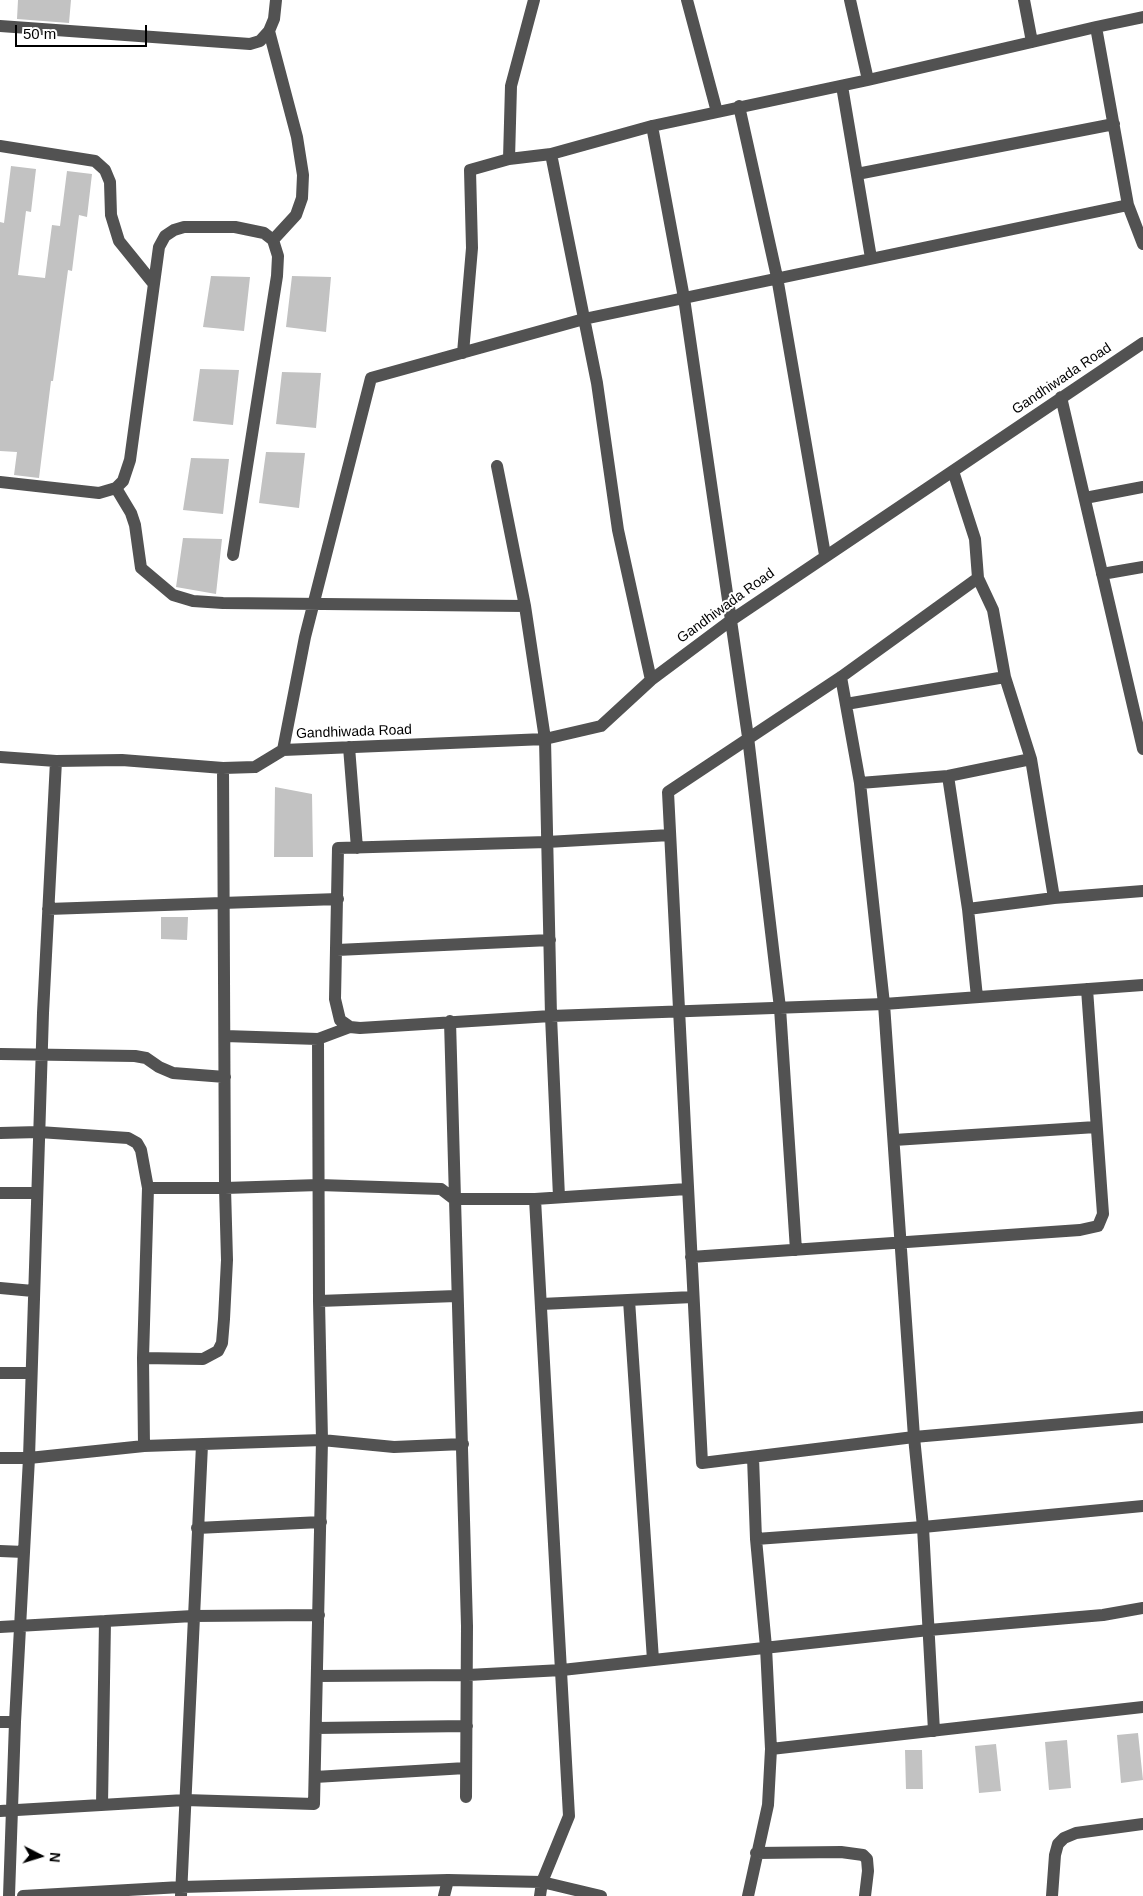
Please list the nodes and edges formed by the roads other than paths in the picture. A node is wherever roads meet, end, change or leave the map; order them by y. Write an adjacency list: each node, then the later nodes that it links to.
1 (276, 0): 9 (street)
2 (534, 0): 19 (street)
3 (687, 0): 14 (street)
4 (850, 0): 11 (street)
5 (1024, 0): 10 (street)
6 (1143, 17): 8 (street)
7 (0, 26): 9 (street)
8 (1096, 27): 10 (street); 15 (street)
9 (269, 31): 22 (street)
10 (1032, 42): 11 (street)
11 (868, 80): 12 (street)
12 (842, 86): 13 (street); 20 (street)
13 (739, 106): 14 (street); 25 (street)
14 (717, 112): 16 (street)
15 (1114, 124): 20 (street); 21 (street)
16 (652, 126): 18 (street); 27 (street)
17 (0, 146): 26 (street)
18 (551, 154): 19 (street); 28 (street)
19 (509, 159): 30 (street)
20 (857, 174): 24 (street)
21 (1128, 205): 23 (street); 24 (street)
22 (273, 240): 26 (street); 38 (street)
23 (1143, 244)
24 (871, 258): 25 (street)
25 (777, 277): 27 (street); 39 (street)
26 (153, 283): 36 (street)
27 (684, 298): 28 (street); 45 (street)
28 (584, 319): 30 (street); 48 (street)
29 (1143, 343): 31 (street, Gandhiwada Road)
30 (463, 353): 43 (street)
31 (1061, 397): 33 (street, Gandhiwada Road); 37 (street)
32 (497, 466): 44 (street)
33 (953, 472): 39 (street, Gandhiwada Road); 42 (street)
34 (0, 482): 36 (street)
35 (1143, 487): 37 (street)
36 (116, 488): 43 (street)
37 (1085, 498): 41 (street)
38 (233, 555)
39 (825, 556): 45 (street, Gandhiwada Road)
40 (1143, 567): 41 (street)
41 (1102, 574): 53 (street)
42 (978, 578): 46 (street); 47 (street)
43 (314, 602): 44 (street); 54 (street)
44 (525, 606): 51 (street)
45 (730, 621): 48 (street, Gandhiwada Road); 50 (street)
46 (841, 677): 49 (street); 50 (street)
47 (1004, 677): 49 (street); 56 (street)
48 (651, 680): 51 (street, Gandhiwada Road)
49 (846, 704): 60 (street)
50 (748, 737): 61 (street); 76 (street)
51 (545, 739): 52 (street, Gandhiwada Road); 62 (street)
52 (349, 747): 54 (street, Gandhiwada Road); 63 (street)
53 (1143, 749)
54 (282, 750): 58 (street)
55 (0, 757): 57 (street)
56 (1030, 759): 59 (street); 65 (street)
57 (56, 761): 58 (street); 68 (street)
58 (223, 768): 67 (street)
59 (948, 776): 60 (street); 69 (street)
60 (860, 783): 75 (street)
61 (670, 835): 62 (street); 77 (street)
62 (547, 842): 63 (street); 70 (street)
63 (357, 848): 66 (street)
64 (1143, 892): 65 (street)
65 (1054, 898): 69 (street)
66 (338, 899): 67 (street); 71 (street)
67 (224, 903): 68 (street); 81 (street)
68 (48, 909): 84 (street)
69 (968, 909): 74 (street)
70 (550, 940): 71 (street); 78 (street)
71 (337, 950): 80 (street)
72 (1143, 984): 73 (street)
73 (1087, 989): 74 (street); 86 (street)
74 (977, 997): 75 (street)
75 (884, 1004): 76 (street); 89 (street)
76 (780, 1008): 77 (street); 100 (street)
77 (679, 1012): 78 (street); 93 (street)
78 (551, 1016): 79 (street); 96 (street)
79 (450, 1021): 80 (street); 97 (street)
80 (350, 1027): 82 (street)
81 (225, 1036): 82 (street); 85 (street)
82 (318, 1040): 90 (street)
83 (0, 1054): 84 (street)
84 (42, 1055): 85 (street); 87 (street)
85 (225, 1077): 92 (street)
86 (1096, 1127): 89 (street); 99 (street)
87 (39, 1132): 88 (street); 91 (street); 95 (street)
88 (0, 1133)
89 (894, 1140): 99 (street)
90 (319, 1186): 92 (street); 97 (street); 107 (street)
91 (148, 1188): 92 (street); 109 (street)
92 (225, 1188): 109 (street)
93 (687, 1189): 96 (street); 101 (street)
94 (0, 1192): 95 (street)
95 (37, 1193): 103 (street)
96 (559, 1197): 98 (street)
97 (454, 1199): 98 (street); 104 (street)
98 (536, 1199): 108 (street)
99 (901, 1243): 100 (street); 113 (street)
100 (796, 1250): 101 (street)
101 (691, 1257): 105 (street)
102 (0, 1288): 103 (street)
103 (33, 1291): 111 (street)
104 (456, 1296): 107 (street); 115 (street)
105 (693, 1297): 106 (street); 118 (street)
106 (629, 1300): 108 (street); 136 (street)
107 (319, 1301): 114 (street)
108 (542, 1304): 137 (street)
109 (143, 1358): 117 (street)
110 (0, 1373): 111 (street)
111 (31, 1373): 120 (street)
112 (1143, 1417): 113 (street)
113 (914, 1437): 118 (street); 123 (street)
114 (322, 1440): 115 (street); 116 (street); 122 (street)
115 (463, 1444): 138 (street)
116 (202, 1445): 117 (street); 124 (street)
117 (144, 1446): 120 (street)
118 (753, 1457): 125 (street)
119 (0, 1458): 120 (street)
120 (29, 1458): 127 (street)
121 (1143, 1506): 123 (street)
122 (320, 1522): 124 (street); 129 (street)
123 (923, 1527): 125 (street); 134 (street)
124 (197, 1528): 130 (street)
125 (756, 1539): 135 (street)
126 (0, 1551): 127 (street)
127 (24, 1552): 132 (street)
128 (1143, 1608): 134 (street)
129 (318, 1614): 130 (street); 139 (street)
130 (193, 1616): 131 (street); 150 (street)
131 (105, 1621): 132 (street); 151 (street)
132 (20, 1626): 133 (street); 142 (street)
133 (0, 1627)
134 (929, 1630): 135 (street); 145 (street)
135 (766, 1647): 136 (street); 146 (street)
136 (653, 1660): 137 (street)
137 (562, 1670): 138 (street); 156 (street)
138 (468, 1675): 139 (street); 143 (street)
139 (317, 1676): 144 (street)
140 (1143, 1707): 145 (street)
141 (0, 1722): 142 (street)
142 (15, 1722): 152 (street)
143 (467, 1726): 144 (street); 147 (street)
144 (316, 1728): 148 (street)
145 (934, 1731): 146 (street)
146 (771, 1749): 154 (street)
147 (466, 1768): 148 (street); 149 (street)
148 (315, 1777): 150 (street)
149 (466, 1797)
150 (185, 1800): 151 (street); 157 (street)
151 (102, 1805): 152 (street)
152 (6, 1811): 158 (street)
153 (1143, 1824): 165 (street)
154 (756, 1853): 163 (street); 164 (street)
155 (448, 1880): 156 (street); 157 (street); 160 (street)
156 (542, 1882): 161 (street); 162 (street)
157 (181, 1891): 159 (street)
158 (9, 1896)
159 (22, 1896)
160 (444, 1896)
161 (540, 1896)
162 (602, 1896)
163 (748, 1896)
164 (865, 1896)
165 (1052, 1896)

